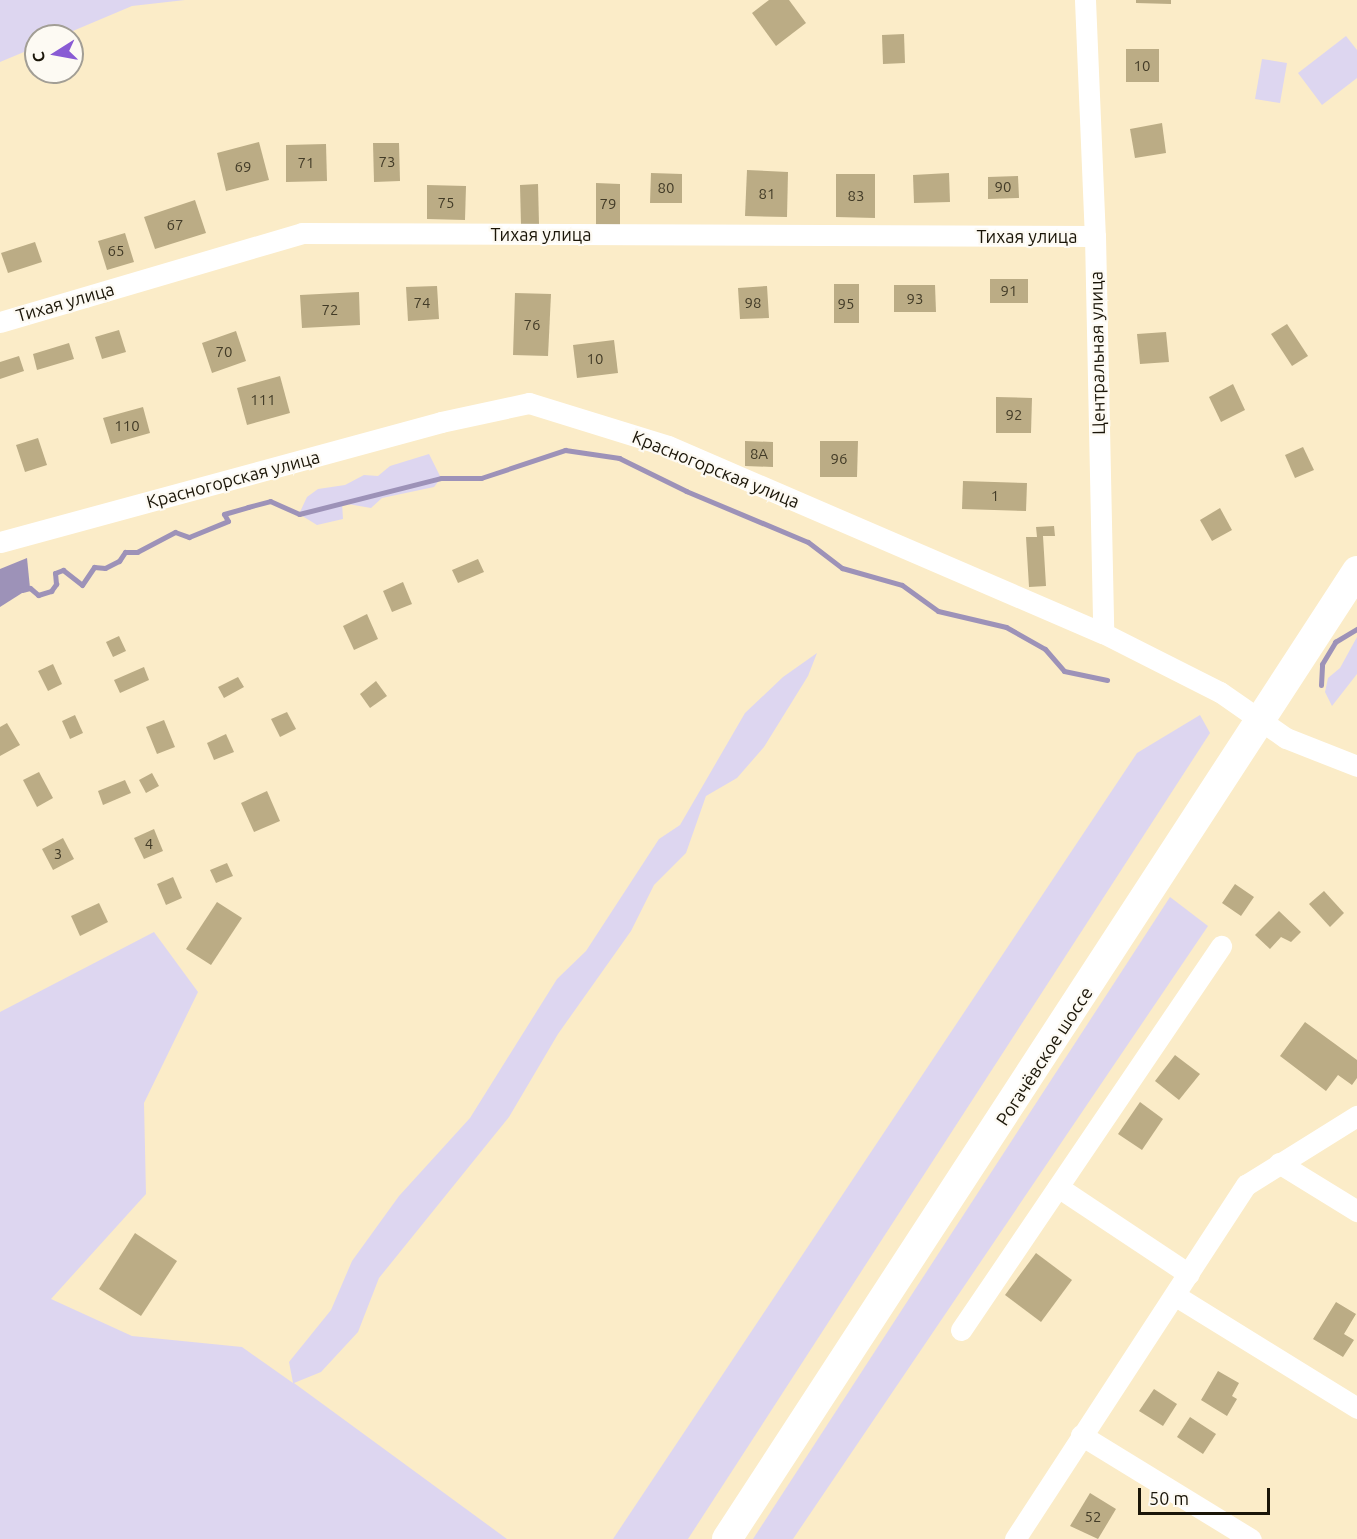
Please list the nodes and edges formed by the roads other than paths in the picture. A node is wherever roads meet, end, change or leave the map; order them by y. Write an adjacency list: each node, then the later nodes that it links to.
1 (1084, 0): 2 (street, Центральная улица)
2 (1095, 236): 3 (street, Тихая улица); 6 (street, Центральная улица)
3 (0, 322)
4 (0, 542): 6 (street, Красногорская улица)
5 (1357, 571): 7 (main road, Рогачёвское шоссе)
6 (1103, 633): 7 (street, Красногорская улица)
7 (1260, 722): 8 (street, Красногорская улица); 19 (main road, Рогачёвское шоссе)
8 (1357, 766)
9 (1221, 946): 12 (street)
10 (1357, 1116): 11 (street)
11 (1280, 1163): 13 (street); 14 (street)
12 (1058, 1187): 14 (street); 16 (street)
13 (1357, 1211)
14 (1189, 1274): 15 (street)
15 (1176, 1296): 17 (street); 18 (street)
16 (961, 1330)
17 (1357, 1408)
18 (1081, 1435): 20 (street); 21 (street)
19 (728, 1539)
20 (1014, 1539)
21 (1251, 1539)

